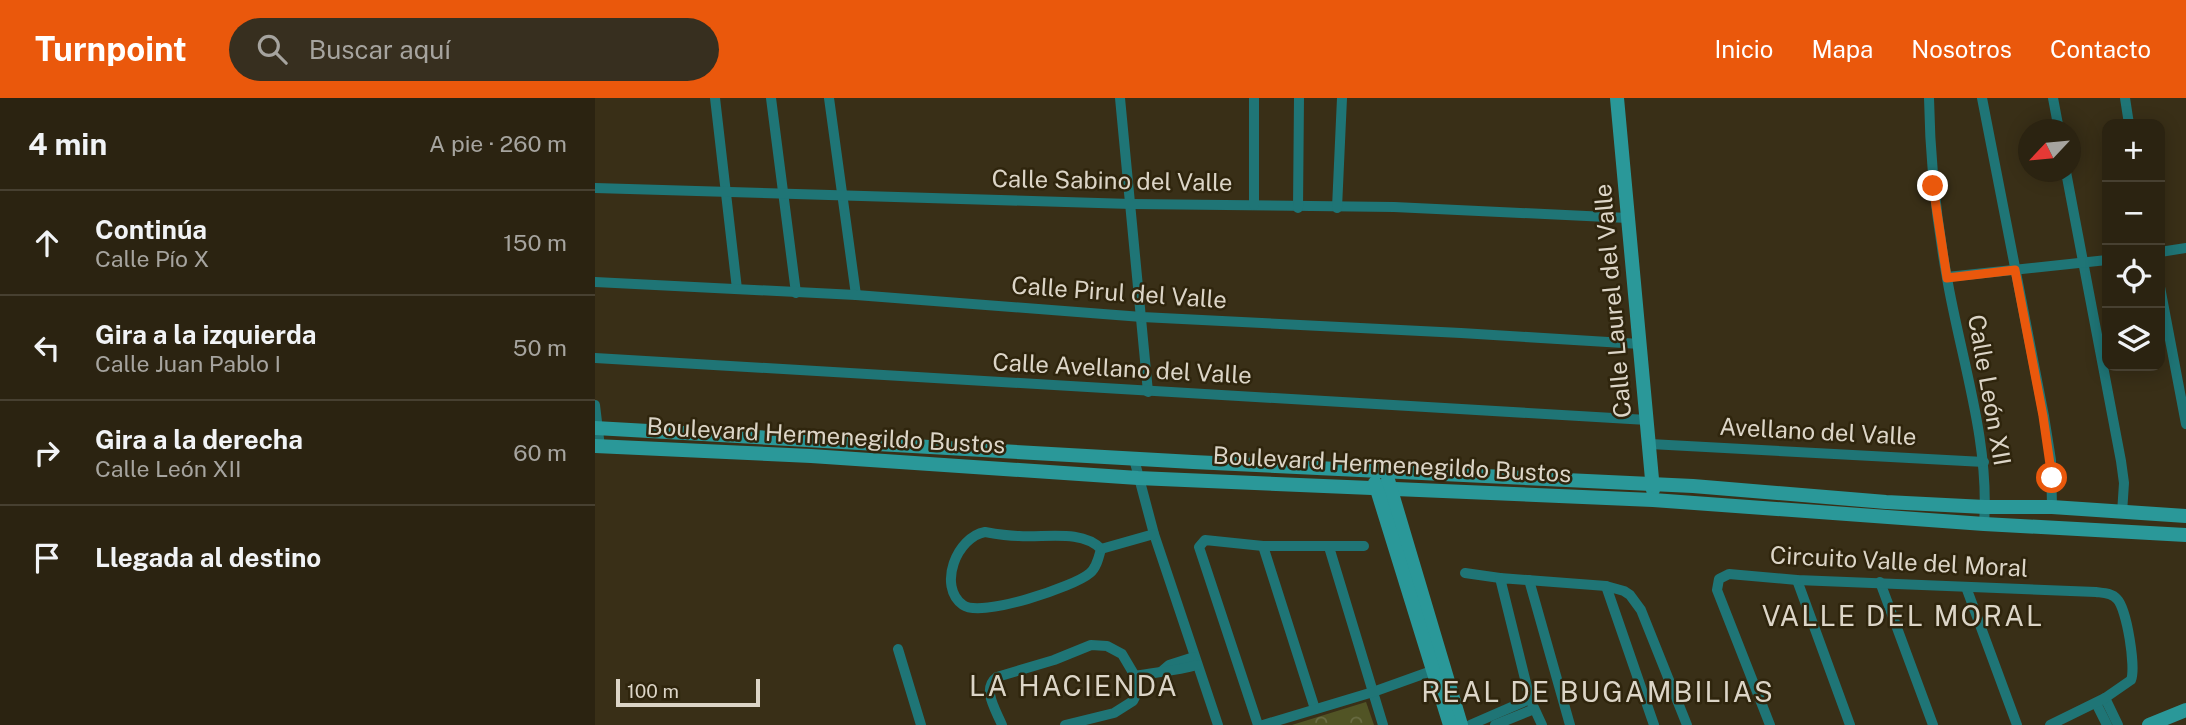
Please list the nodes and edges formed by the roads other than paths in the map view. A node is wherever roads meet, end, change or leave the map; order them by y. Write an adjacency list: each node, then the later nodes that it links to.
1 (715, 98): 17 (street)
2 (771, 98): 18 (street)
3 (829, 98): 19 (street)
4 (1120, 98): 20 (street)
5 (1254, 98): 21 (street)
6 (1299, 98): 22 (street)
7 (1342, 98): 23 (street)
8 (1617, 98): 24 (street, Calle Laurel del Valle)
9 (1929, 98): 30 (street, Calle León XII)
10 (1982, 98): 29 (street)
11 (2053, 98): 13 (street)
12 (2125, 98): 14 (street)
13 (2057, 119)
14 (2128, 119)
15 (2069, 182): 28 (street)
16 (595, 188): 17 (street, Calle Sabino del Valle)
17 (726, 191): 18 (street, Calle Sabino del Valle); 32 (street)
18 (784, 192): 19 (street, Calle Sabino del Valle); 33 (street)
19 (842, 196): 20 (street, Calle Sabino del Valle); 34 (street)
20 (1131, 204): 21 (street, Calle Sabino del Valle); 36 (street)
21 (1254, 205): 22 (street, Calle Sabino del Valle)
22 (1298, 208): 23 (street, Calle Sabino del Valle)
23 (1337, 208): 24 (street, Calle Sabino del Valle)
24 (1628, 218): 37 (street, Calle Laurel del Valle)
25 (2186, 248): 26 (street)
26 (2165, 251)
27 (2102, 261): 28 (street)
28 (2083, 264): 29 (street); 56 (street)
29 (2015, 270): 30 (street); 55 (street)
30 (1947, 278): 47 (street, Calle León XII)
31 (595, 282): 32 (street, Calle Pirul del Valle)
32 (737, 289): 33 (street, Calle Pirul del Valle)
33 (796, 293): 34 (street, Calle Pirul del Valle)
34 (856, 296): 36 (street, Calle Pirul del Valle)
35 (2164, 308): 42 (street)
36 (1142, 317): 37 (street, Calle Pirul del Valle); 39 (street)
37 (1640, 344): 41 (street, Calle Laurel del Valle)
38 (595, 358): 39 (street, Calle Avellano del Valle)
39 (1148, 392): 41 (street, Calle Avellano del Valle)
40 (595, 405): 43 (street)
41 (1647, 421): 44 (street, Calle Laurel del Valle)
42 (2186, 424)
43 (597, 428): 45 (street); 46 (street, Boulevard Hermenegildo Bustos)
44 (1650, 444): 47 (street, Avellano del Valle); 50 (street, Calle Laurel del Valle)
45 (597, 447): 49 (street, Boulevard Hermenegildo Bustos)
46 (1134, 459): 48 (street, Boulevard Hermenegildo Bustos); 49 (street)
47 (1984, 462): 54 (street, Calle León XII)
48 (1379, 471): 50 (street, Boulevard Hermenegildo Bustos); 52 (street)
49 (1138, 478): 52 (street, Boulevard Hermenegildo Bustos); 60 (street)
50 (1653, 484): 53 (street, Calle Laurel del Valle); 54 (street, Boulevard Hermenegildo Bustos)
51 (1415, 488): 52 (street, Boulevard Hermenegildo Bustos); 53 (street, Boulevard Hermenegildo Bustos); 57 (street)
52 (1384, 489): 57 (street); 66 (street)
53 (1653, 499): 59 (street, Boulevard Hermenegildo Bustos)
54 (1985, 507): 55 (street, Boulevard Hermenegildo Bustos); 59 (street, Calle León XII)
55 (2052, 507): 56 (street, Boulevard Hermenegildo Bustos)
56 (2122, 513): 58 (street, Boulevard Hermenegildo Bustos)
57 (1397, 515): 66 (street)
58 (2186, 516)
59 (1984, 524): 61 (street, Boulevard Hermenegildo Bustos)
60 (1154, 534): 65 (street); 75 (street)
61 (2186, 536)
62 (1263, 546): 64 (street); 81 (street); 87 (street)
63 (1364, 546): 64 (street)
64 (1329, 547): 78 (street)
65 (1101, 549): 65 (street)
66 (1401, 549): 76 (street)
67 (1465, 573): 68 (street)
68 (1500, 578): 69 (street); 80 (street)
69 (1529, 580): 72 (street); 94 (street)
70 (1797, 580): 71 (street, Circuito Valle del Moral); 97 (street, Circuito Valle del Moral); 98 (street)
71 (1880, 582): 73 (street, Circuito Valle del Moral); 99 (street)
72 (1606, 586): 95 (street); 96 (street)
73 (1966, 586): 79 (street, Circuito Valle del Moral); 100 (street)
74 (898, 649): 83 (street)
75 (1196, 661): 77 (street); 86 (street)
76 (1438, 669): 78 (street); 89 (street); 90 (street)
77 (1135, 676): 84 (street); 85 (street)
78 (1373, 692): 81 (street); 88 (street)
79 (2100, 701): 101 (street, Circuito Valle del Moral); 102 (street); 103 (street)
80 (1532, 704): 91 (street); 92 (street); 93 (street)
81 (1314, 709): 87 (street)
82 (2186, 710): 104 (street)
83 (921, 725)
84 (1002, 725)
85 (1065, 725)
86 (1217, 725)
87 (1261, 725)
88 (1383, 725)
89 (1450, 725)
90 (1461, 725)
91 (1470, 725)
92 (1495, 725)
93 (1542, 725)
94 (1570, 725)
95 (1654, 725)
96 (1687, 725)
97 (1770, 725)
98 (1850, 725)
99 (1933, 725)
100 (2017, 725)
101 (2050, 725)
102 (2107, 725)
103 (2118, 725)
104 (2149, 725)

